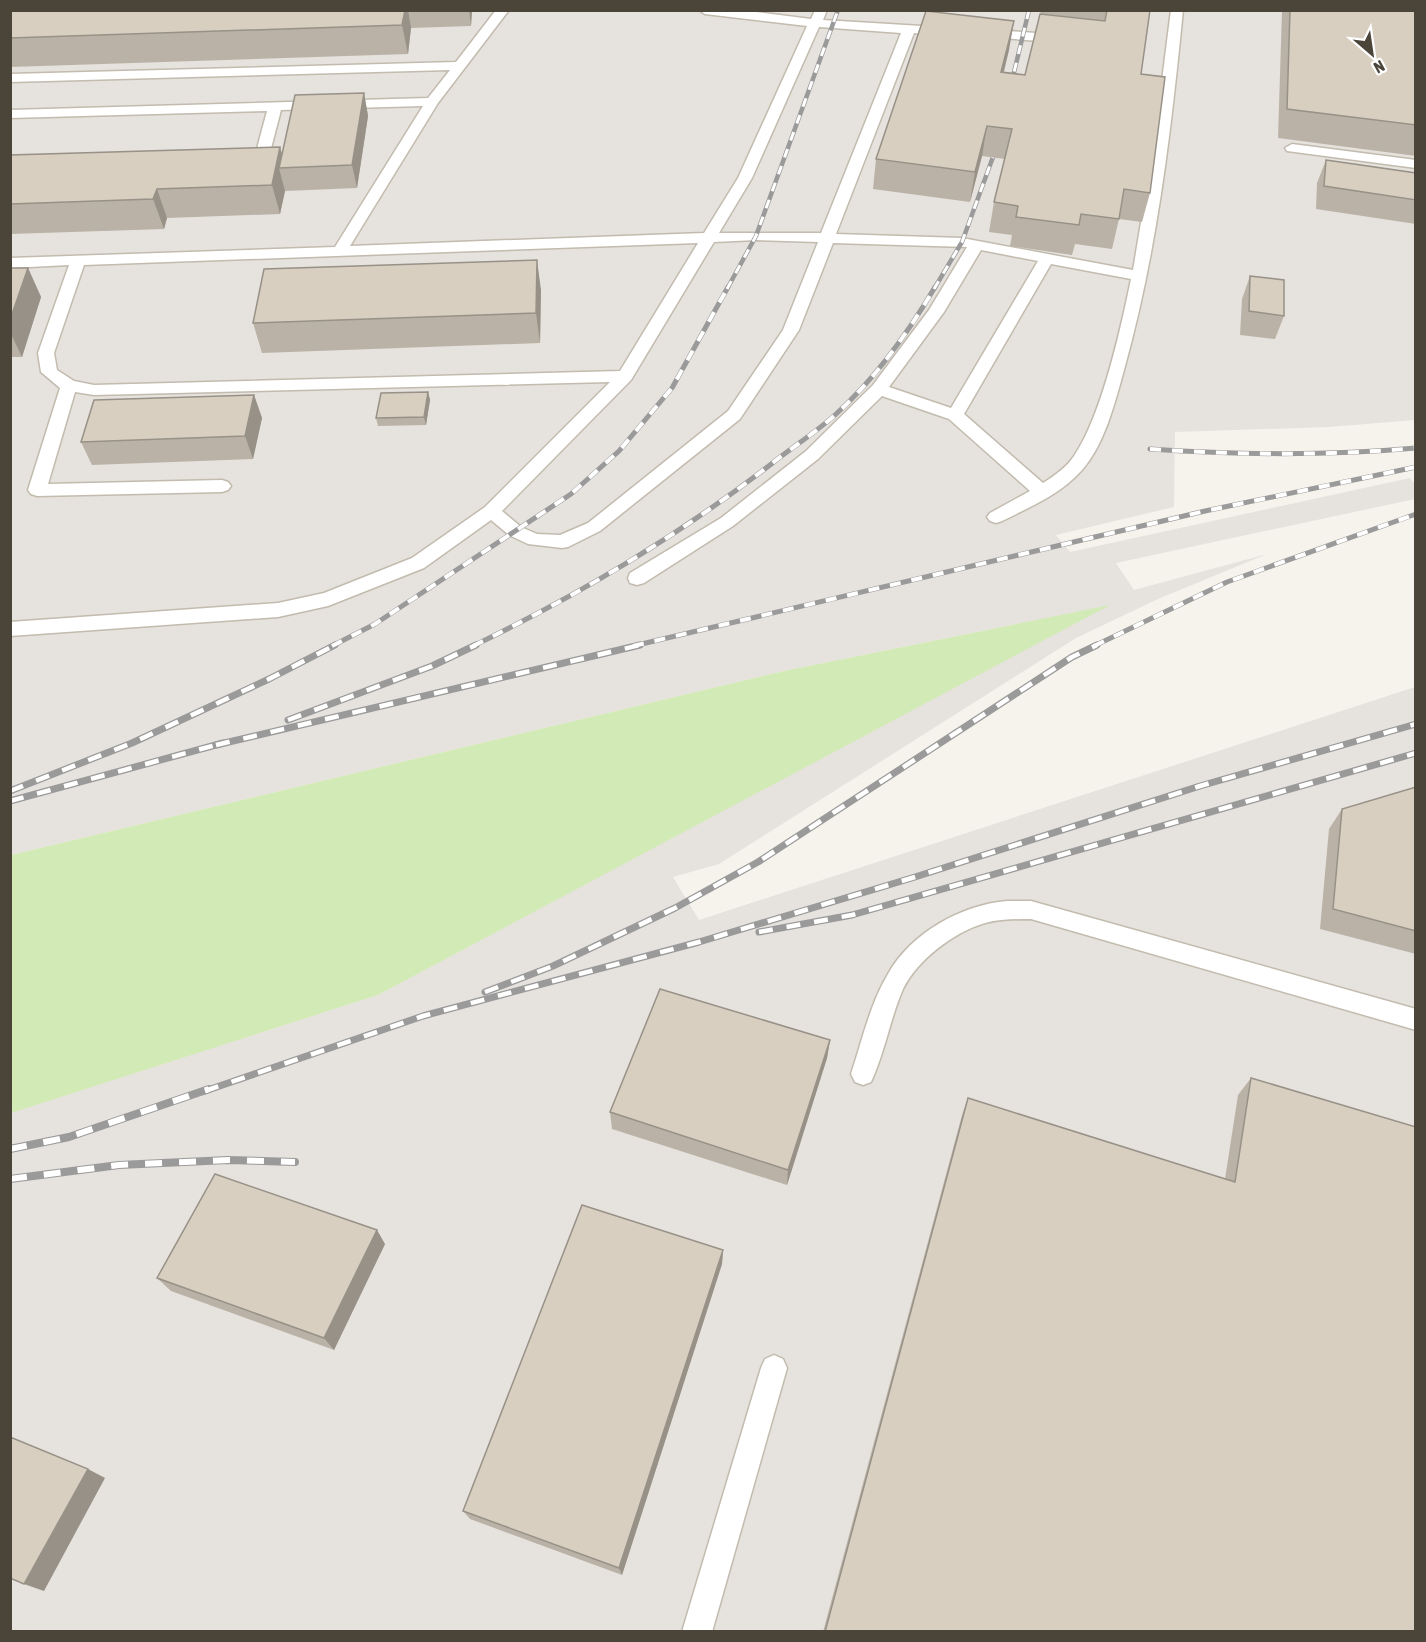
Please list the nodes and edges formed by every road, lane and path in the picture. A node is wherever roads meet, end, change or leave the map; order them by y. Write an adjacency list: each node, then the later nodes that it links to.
1 (502, 10): 11 (lane)
2 (705, 10): 5 (lane)
3 (858, 10): 6 (lane)
4 (1178, 10): 26 (lane)
5 (818, 17): 6 (lane); 19 (lane)
6 (852, 27): 7 (lane)
7 (909, 29): 8 (lane); 20 (lane)
8 (932, 30)
9 (966, 32): 10 (lane)
10 (1074, 40)
11 (459, 66): 12 (lane); 13 (lane)
12 (10, 78)
13 (432, 102): 14 (lane); 22 (lane)
14 (275, 106): 15 (lane); 17 (lane)
15 (10, 114)
16 (1292, 148): 18 (lane)
17 (226, 161)
18 (1416, 164)
19 (711, 236): 20 (lane); 22 (lane); 27 (lane)
20 (825, 239): 21 (lane); 33 (lane)
21 (976, 245): 23 (lane); 29 (lane)
22 (340, 251): 24 (lane)
23 (1047, 258): 26 (lane); 30 (lane)
24 (77, 262): 25 (lane); 28 (lane)
25 (10, 263)
26 (1139, 276): 32 (lane)
27 (625, 376): 28 (lane); 33 (lane)
28 (69, 386): 31 (lane)
29 (879, 389): 30 (lane); 35 (lane)
30 (955, 415): 32 (lane)
31 (222, 486)
32 (1042, 493): 34 (lane)
33 (491, 511): 36 (lane)
34 (996, 517)
35 (637, 578)
36 (10, 629)
37 (1416, 1020): 38 (lane)
38 (863, 1074)
39 (774, 1368): 40 (lane)
40 (698, 1632)

